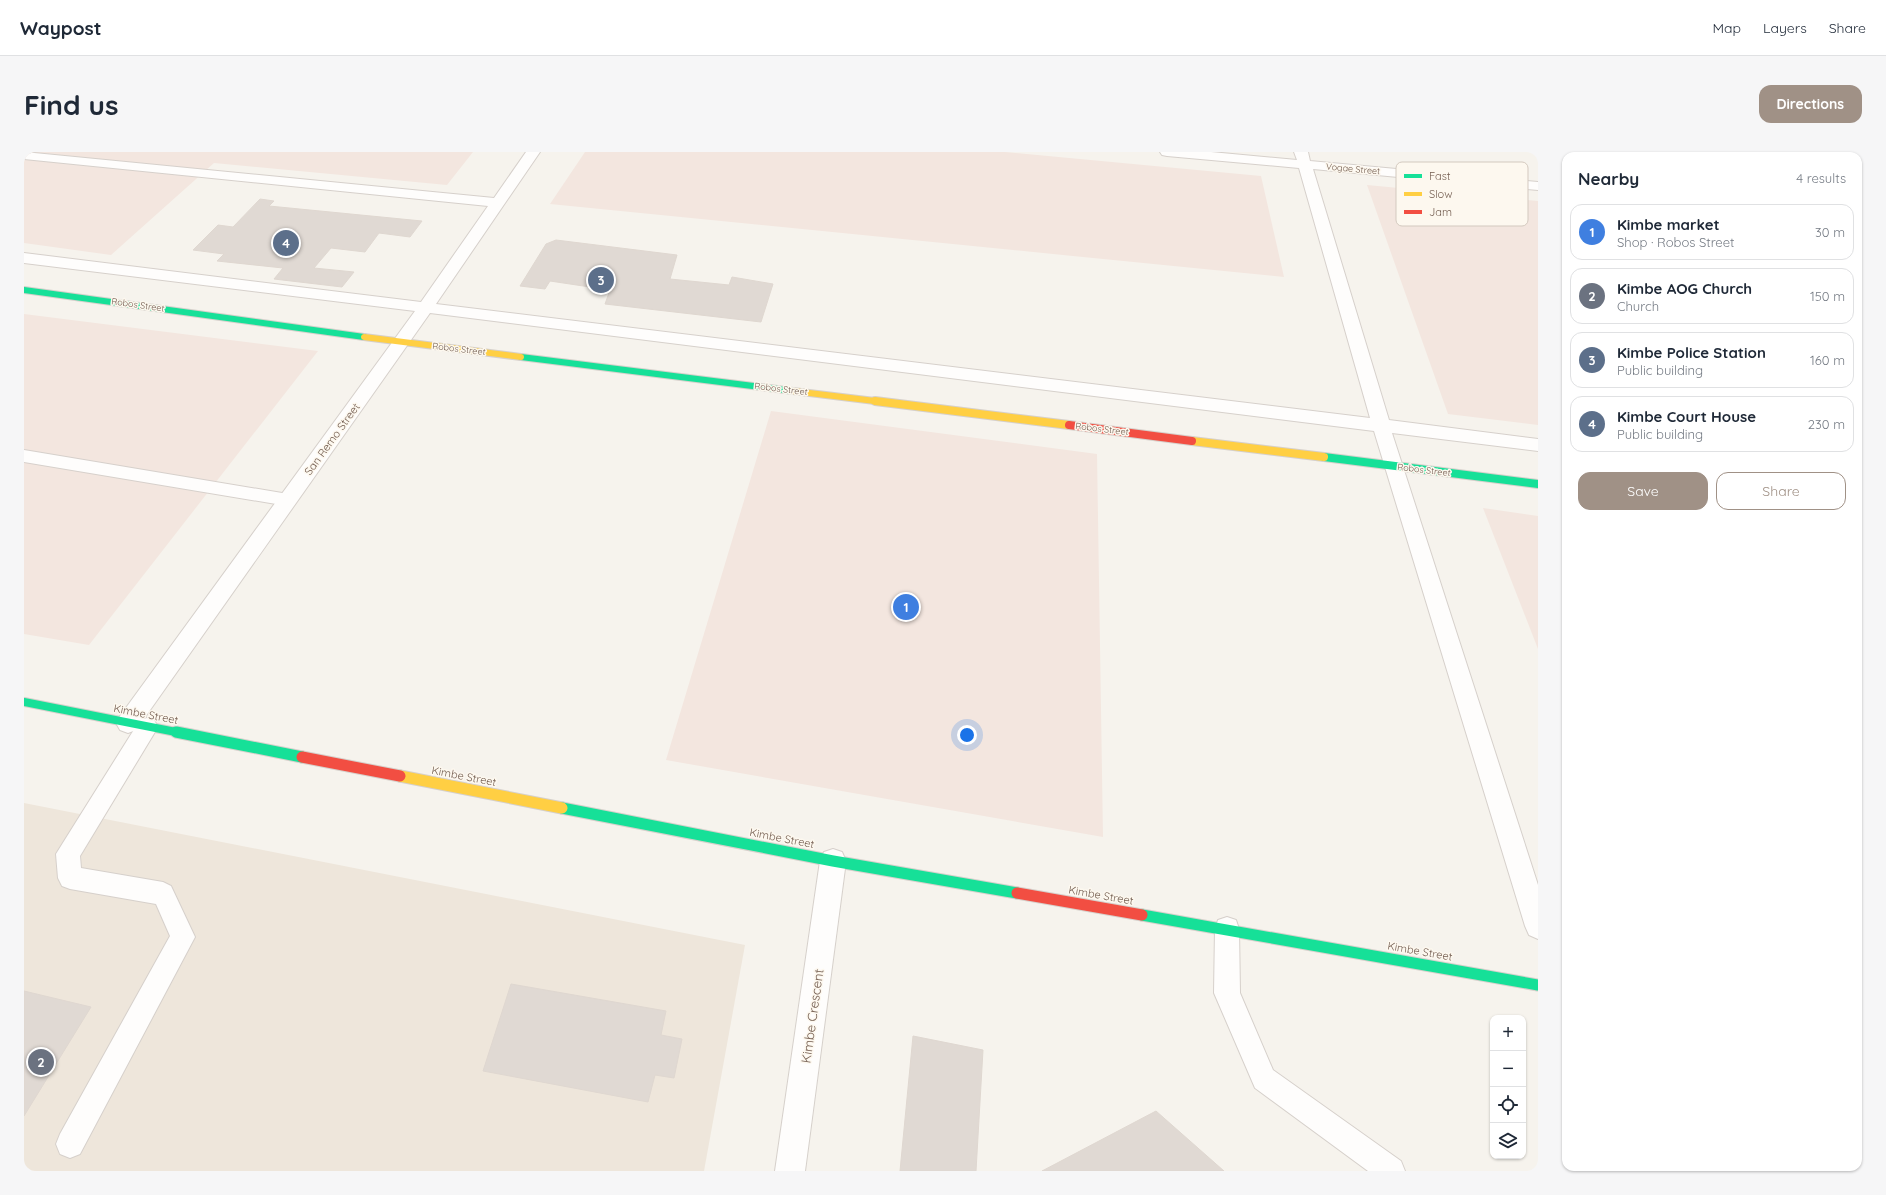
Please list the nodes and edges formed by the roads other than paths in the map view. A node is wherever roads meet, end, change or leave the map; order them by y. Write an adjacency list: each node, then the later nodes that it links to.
1 (533, 152): 8 (street, San Remo Street)
2 (1167, 152): 4 (street, Vogae Street)
3 (24, 155): 8 (street)
4 (1303, 158): 5 (street, Vogae Street); 13 (street)
5 (1396, 169)
6 (1528, 185): 7 (street, Vogae Street)
7 (1538, 186)
8 (497, 203): 11 (street, San Remo Street)
9 (24, 258): 11 (street)
10 (24, 290): 12 (street, Robos Street)
11 (425, 309): 12 (street, San Remo Street); 13 (street)
12 (402, 342): 16 (street, Robos Street); 18 (street, San Remo Street)
13 (1381, 426): 14 (street); 16 (street)
14 (1538, 445)
15 (24, 456): 18 (lane)
16 (1393, 466): 17 (street, Robos Street); 22 (street)
17 (1538, 484)
18 (288, 500): 20 (street, San Remo Street)
19 (24, 702): 20 (street, Kimbe Street)
20 (137, 725): 21 (street, Kimbe Street); 25 (lane)
21 (833, 860): 23 (street, Kimbe Street); 26 (street, Kimbe Crescent)
22 (1538, 926)
23 (1227, 930): 24 (street, Kimbe Street); 27 (lane)
24 (1538, 985)
25 (70, 1144)
26 (790, 1171)
27 (1391, 1171)

